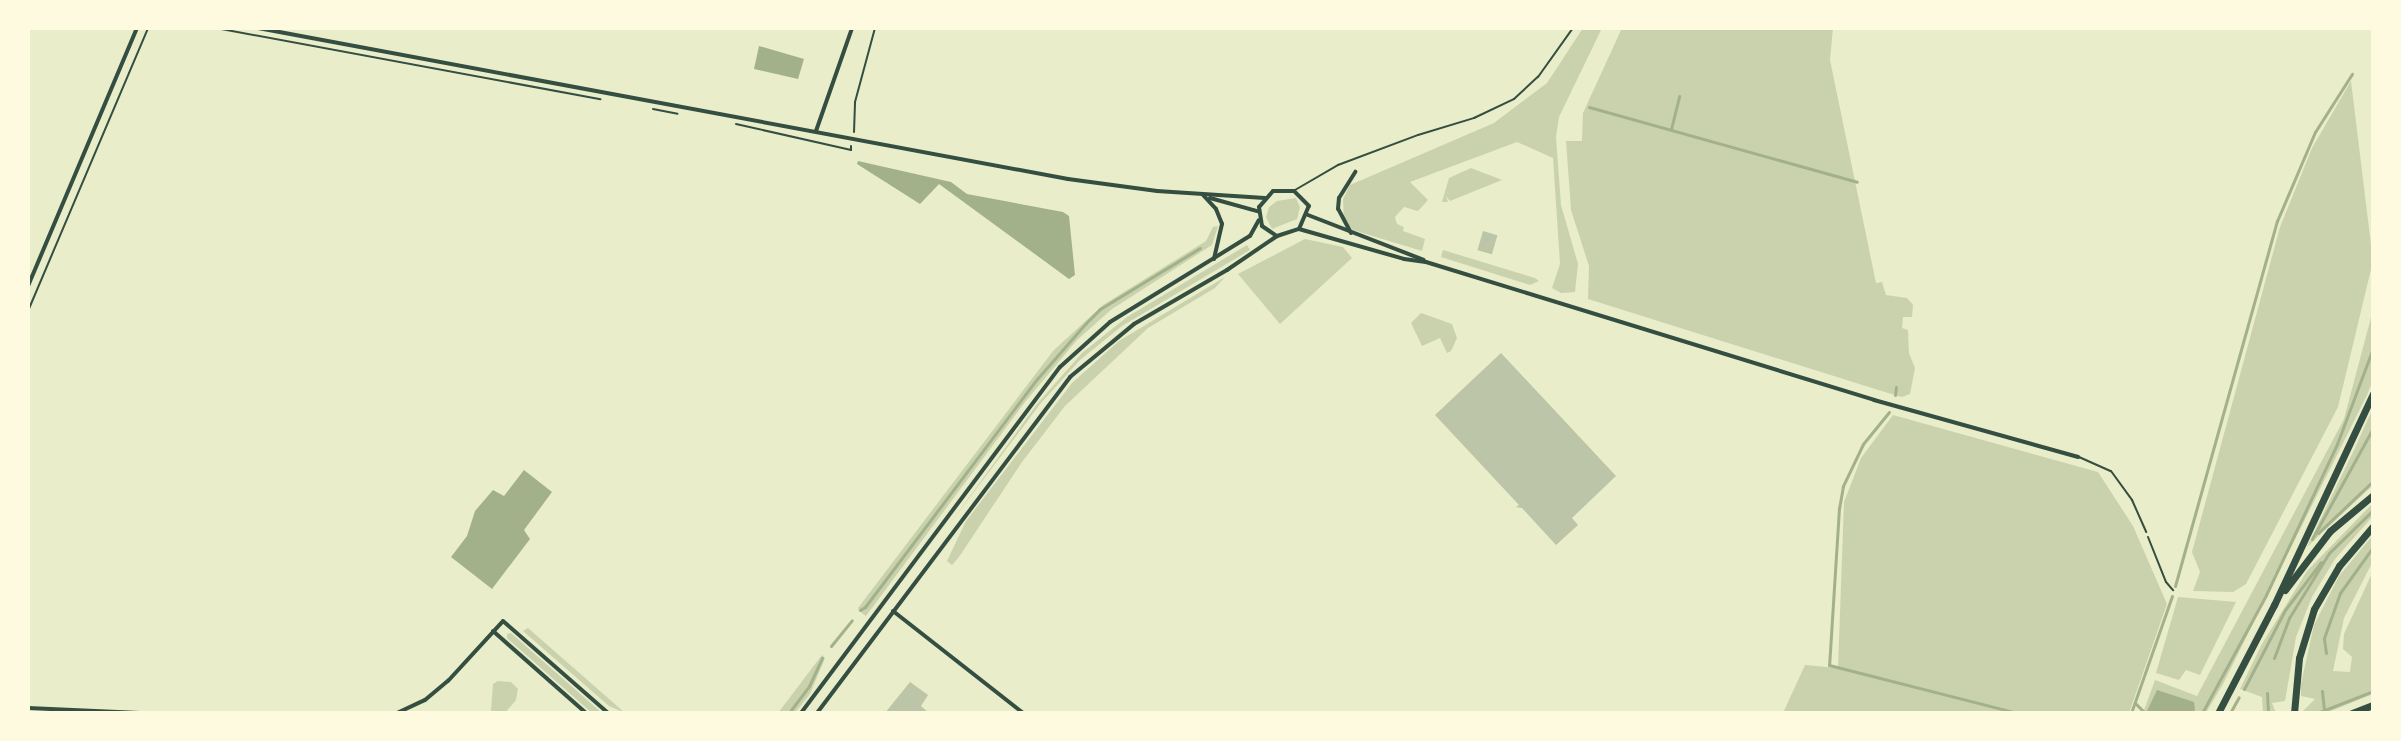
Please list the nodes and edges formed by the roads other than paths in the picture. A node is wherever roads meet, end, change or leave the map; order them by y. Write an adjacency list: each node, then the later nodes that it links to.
1 (137, 28): 19 (street)
2 (258, 28): 5 (street)
3 (852, 28): 5 (street)
4 (1573, 28): 7 (lane)
5 (816, 131): 8 (street)
6 (1355, 172): 15 (street)
7 (1294, 191): 10 (street); 12 (street)
8 (1201, 194): 9 (street); 10 (street)
9 (1208, 197): 11 (street); 17 (street)
10 (1265, 198): 11 (street)
11 (1257, 211): 13 (street)
12 (1308, 215): 14 (street); 15 (street)
13 (1259, 220): 16 (street); 17 (street)
14 (1299, 229): 16 (street); 18 (street)
15 (1353, 234): 18 (street)
16 (1277, 236): 26 (street)
17 (1213, 259): 35 (street)
18 (1426, 262): 21 (street)
19 (28, 286)
20 (2373, 394): 25 (highway)
21 (2078, 457): 24 (lane)
22 (2373, 495): 25 (highway)
23 (2373, 526): 30 (highway)
24 (2146, 532)
25 (2274, 605): 38 (highway)
26 (893, 611): 36 (street); 37 (street)
27 (493, 631): 32 (street); 33 (street); 34 (street)
28 (2373, 705): 39 (highway)
29 (28, 708): 31 (street)
30 (2294, 712)
31 (140, 713)
32 (397, 713)
33 (586, 713)
34 (608, 713)
35 (801, 713)
36 (817, 713)
37 (1023, 713)
38 (2218, 713)
39 (2352, 713)

